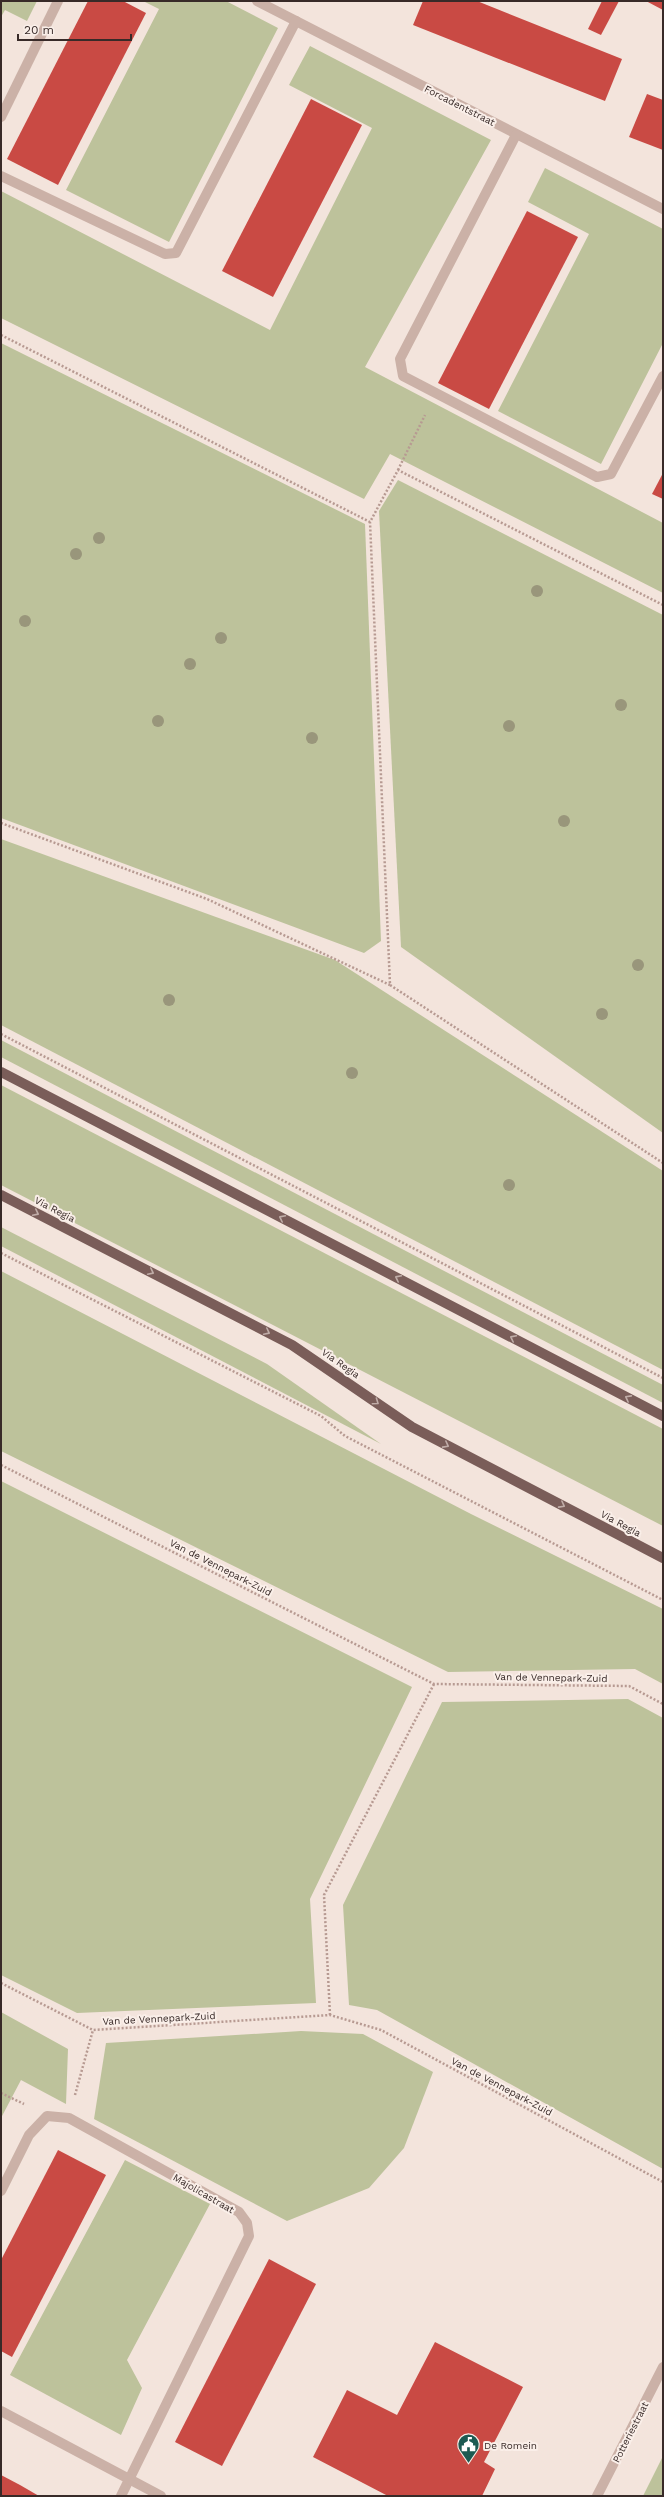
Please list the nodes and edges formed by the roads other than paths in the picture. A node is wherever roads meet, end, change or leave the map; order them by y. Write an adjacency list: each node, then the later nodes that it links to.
1 (58, 1): 4 (street)
2 (257, 1): 3 (street, Forcadentstraat)
3 (296, 22): 5 (street, Forcadentstraat); 6 (street)
4 (1, 117)
5 (516, 134): 7 (street, Forcadentstraat); 8 (street)
6 (1, 176)
7 (663, 209)
8 (663, 376)
9 (1, 1072): 11 (main road, one-way to 9)
10 (1, 1195): 12 (main road, Via Regia, one-way to 12)
11 (663, 1416)
12 (663, 1558)
13 (1, 2191): 16 (street, Majolicastraat)
14 (663, 2367): 19 (street, Potteriestraat)
15 (1, 2412): 16 (street)
16 (129, 2479): 17 (street, Majolicastraat); 18 (street)
17 (121, 2496)
18 (161, 2496)
19 (597, 2496)

